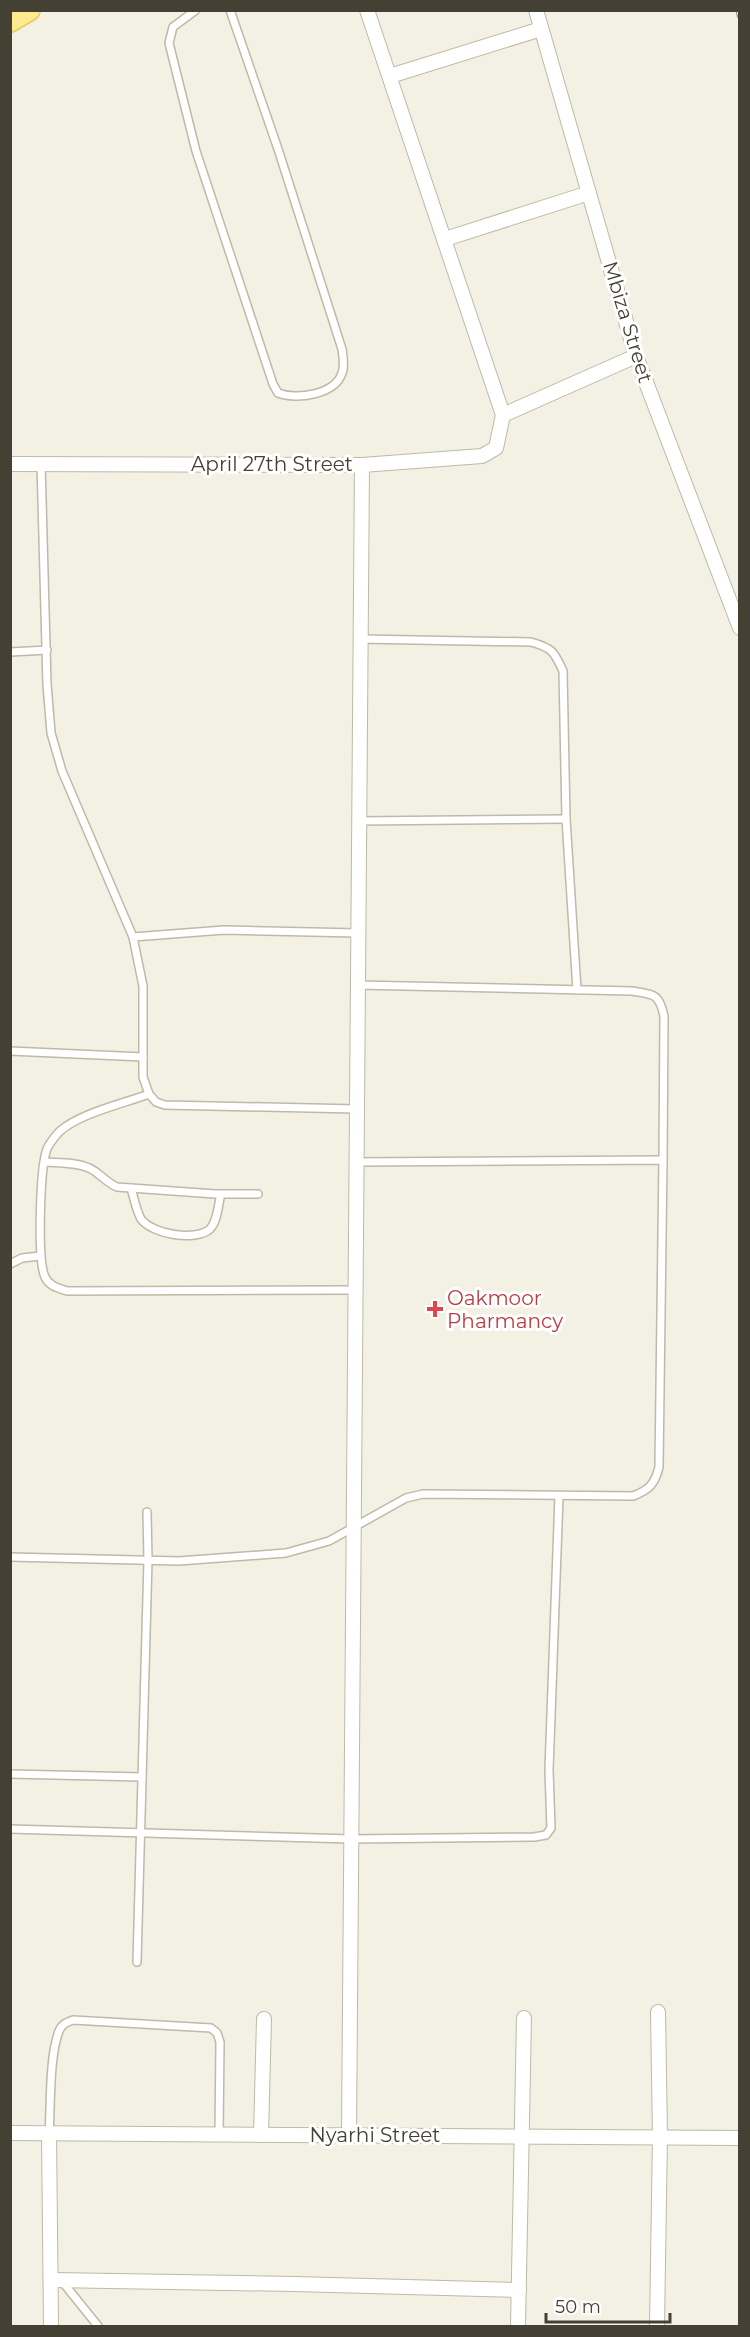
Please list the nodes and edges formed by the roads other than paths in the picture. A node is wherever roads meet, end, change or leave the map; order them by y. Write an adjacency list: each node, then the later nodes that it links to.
1 (29, 10): 6 (main road)
2 (196, 10): 3 (lane)
3 (230, 10)
4 (367, 10): 8 (street)
5 (536, 10): 7 (street, Mbiza Street)
6 (10, 21)
7 (541, 29): 8 (street); 9 (street, Mbiza Street)
8 (390, 76): 10 (street)
9 (589, 193): 10 (street); 11 (street, Mbiza Street)
10 (445, 239): 12 (street)
11 (636, 356): 12 (street); 16 (street, Mbiza Street)
12 (502, 414): 15 (street, April 27th Street)
13 (10, 464): 14 (street, April 27th Street)
14 (41, 464): 15 (street, April 27th Street); 18 (lane)
15 (362, 465): 17 (street)
16 (740, 628)
17 (360, 639): 20 (lane); 21 (street)
18 (46, 650): 19 (lane); 23 (lane)
19 (10, 652)
20 (566, 819): 21 (lane); 25 (lane)
21 (359, 821): 22 (street)
22 (358, 933): 23 (lane); 24 (street)
23 (133, 937): 27 (lane)
24 (358, 985): 25 (lane); 29 (street)
25 (577, 990): 30 (lane)
26 (10, 1051): 27 (lane)
27 (143, 1057): 28 (lane)
28 (149, 1094): 29 (lane); 31 (lane)
29 (357, 1108): 32 (street)
30 (663, 1160): 32 (lane); 39 (lane)
31 (45, 1162): 33 (lane); 36 (lane)
32 (356, 1162): 38 (street)
33 (131, 1188): 34 (lane); 34 (lane)
34 (221, 1194): 35 (lane)
35 (258, 1194)
36 (40, 1256): 37 (lane); 38 (lane)
37 (10, 1264)
38 (355, 1290): 41 (street)
39 (559, 1496): 41 (lane); 48 (lane)
40 (147, 1512): 43 (lane)
41 (353, 1528): 43 (lane); 48 (street)
42 (10, 1557): 43 (lane)
43 (148, 1560): 45 (lane)
44 (10, 1774): 45 (lane)
45 (142, 1777): 47 (lane)
46 (10, 1829): 47 (lane)
47 (141, 1832): 48 (lane); 49 (lane)
48 (351, 1839): 57 (street)
49 (137, 1962)
50 (658, 2012): 59 (street)
51 (524, 2018): 58 (street)
52 (264, 2019): 56 (street)
53 (10, 2133): 54 (street, Nyarhi Street)
54 (49, 2133): 55 (street, Nyarhi Street); 55 (lane); 61 (street)
55 (219, 2134): 56 (street, Nyarhi Street)
56 (261, 2135): 57 (street, Nyarhi Street)
57 (349, 2135): 58 (street, Nyarhi Street)
58 (522, 2136): 59 (street, Nyarhi Street); 62 (street)
59 (660, 2136): 60 (street, Nyarhi Street); 66 (street)
60 (740, 2138)
61 (56, 2280): 62 (street); 63 (street); 64 (lane)
62 (519, 2290): 65 (street)
63 (51, 2326)
64 (98, 2326)
65 (518, 2326)
66 (657, 2326)

